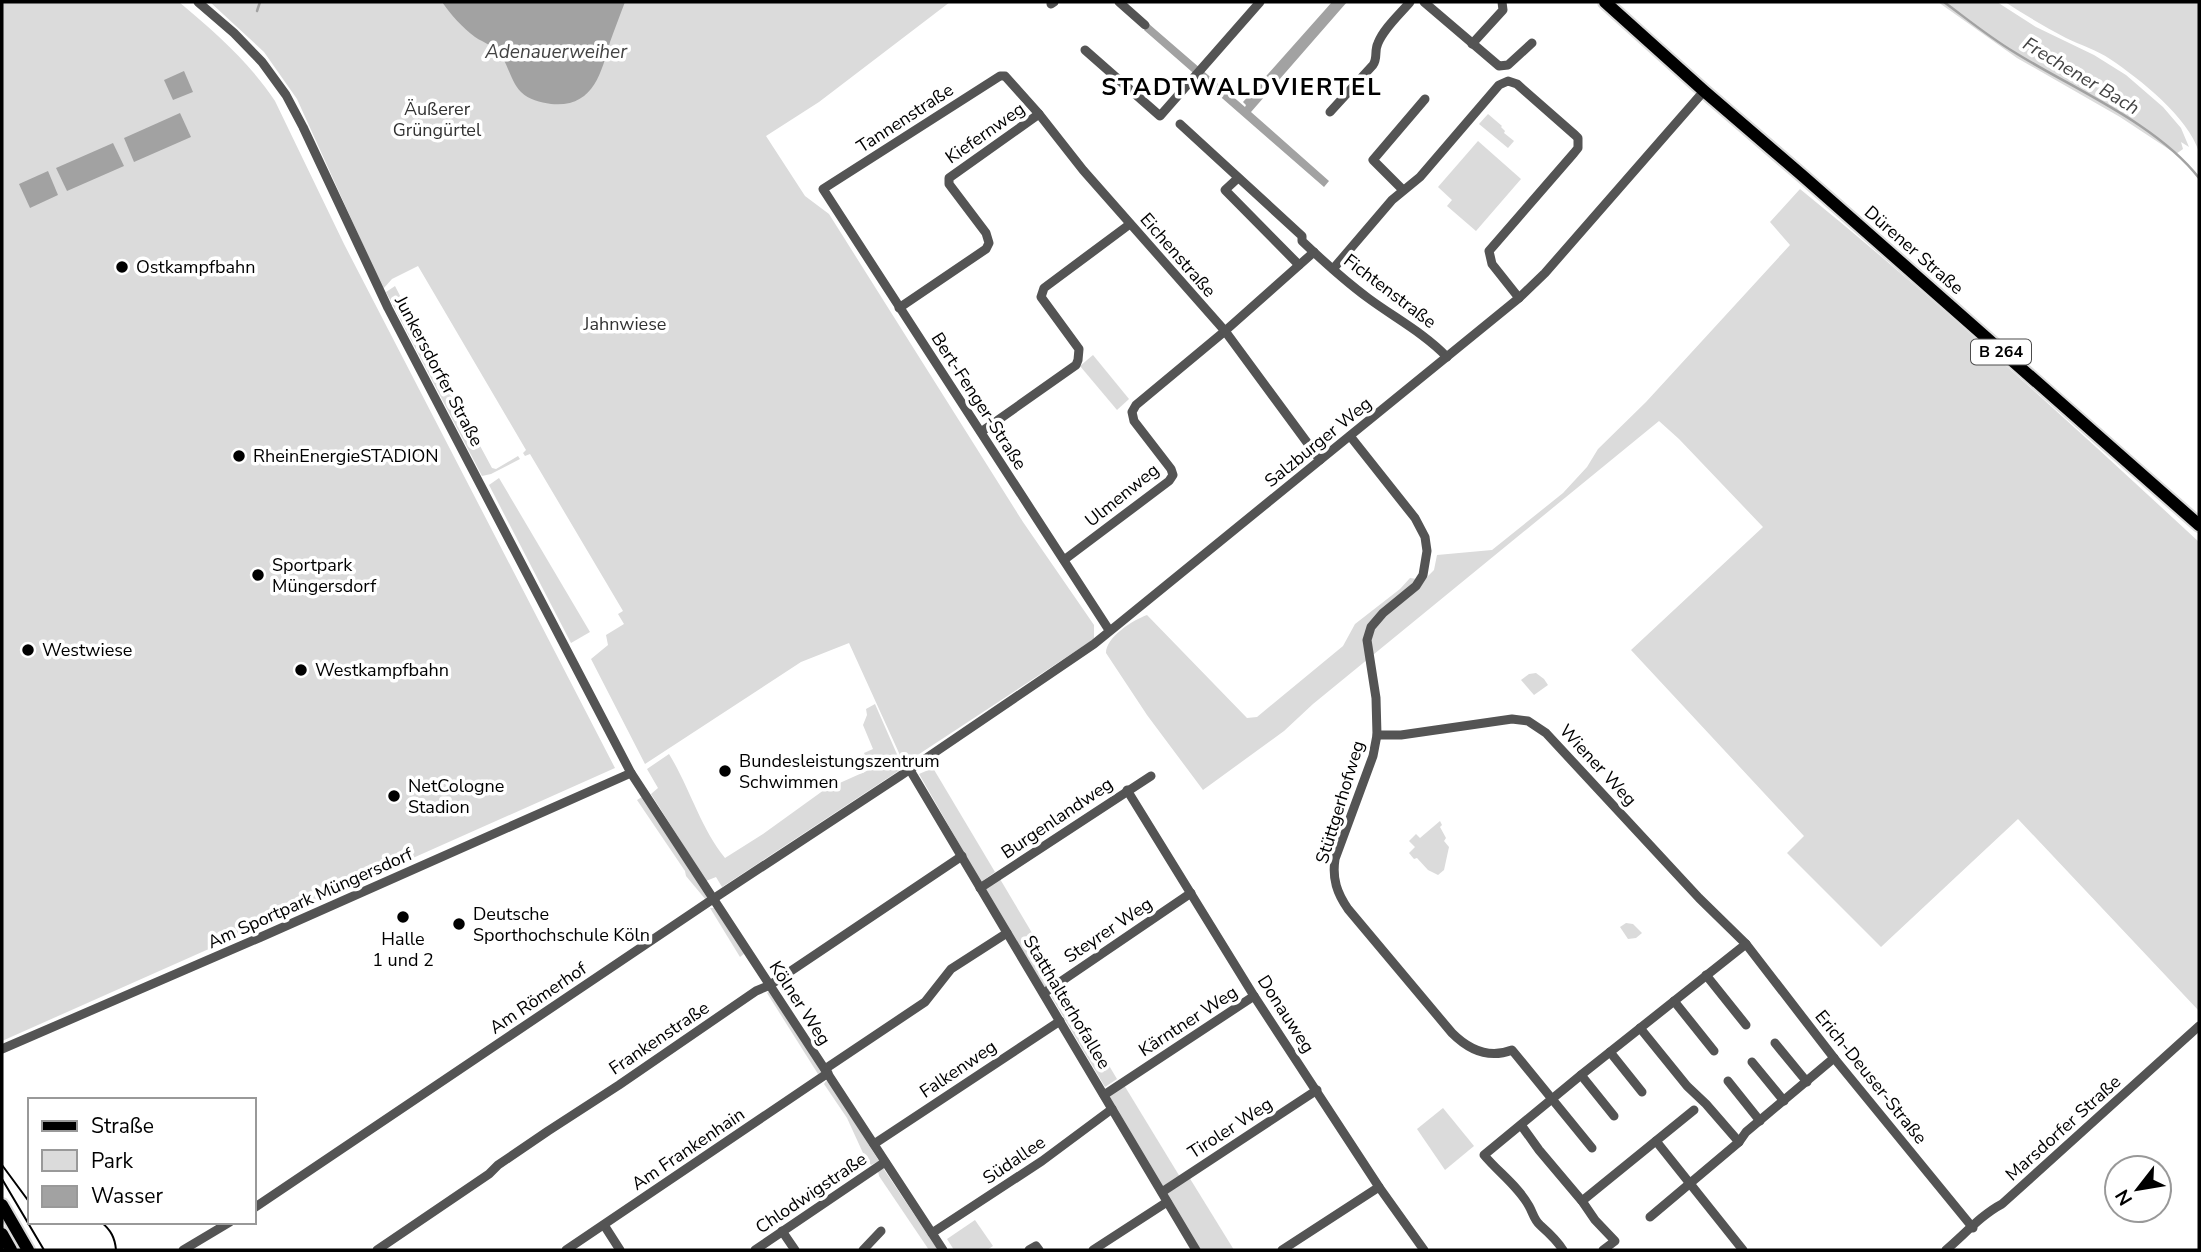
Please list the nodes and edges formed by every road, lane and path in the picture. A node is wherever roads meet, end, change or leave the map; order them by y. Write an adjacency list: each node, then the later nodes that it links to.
1 (198, 2): 37 (street, Junkersdorfer Straße)
2 (1119, 2): 8 (street)
3 (1260, 2): 11 (street)
4 (1410, 2): 15 (street)
5 (1424, 2): 10 (street)
6 (1502, 2): 10 (street)
7 (1605, 2): 13 (main road, Dürener Straße / B 264)
8 (1145, 25)
9 (1532, 43): 10 (street)
10 (1472, 44)
11 (1085, 50)
12 (1005, 76): 16 (street, Eichenstraße); 19 (street, Tannenstraße)
13 (1704, 91): 25 (street, Salzburger Weg); 32 (main road, Dürener Straße / B 264)
14 (1425, 99): 20 (street)
15 (1330, 112)
16 (1039, 114): 21 (street, Eichenstraße); 26 (street, Kiefernweg)
17 (1180, 124): 18 (street, Fichtenstraße)
18 (1238, 178): 22 (street, Fichtenstraße); 23 (street)
19 (823, 189): 26 (street, Bert-Fenger-Straße)
20 (1402, 190): 24 (street); 25 (street)
21 (1130, 225): 27 (street, Eichenstraße); 29 (street)
22 (1314, 252): 23 (street); 24 (street, Fichtenstraße)
23 (1299, 265): 27 (street)
24 (1333, 269): 28 (street, Fichtenstraße)
25 (1519, 298): 28 (street, Salzburger Weg)
26 (899, 308): 29 (street, Bert-Fenger-Straße)
27 (1225, 331): 31 (street, Eichenstraße); 33 (street, Ulmenweg)
28 (1447, 357): 30 (street, Salzburger Weg)
29 (981, 432): 33 (street, Bert-Fenger-Straße)
30 (1350, 436): 31 (street, Salzburger Weg); 35 (street, Stüttgerhofweg)
31 (1320, 460): 34 (street, Salzburger Weg)
32 (2199, 525)
33 (1064, 560): 34 (street, Bert-Fenger-Straße)
34 (1109, 630): 36 (street, Salzburger Weg)
35 (1377, 735): 45 (street, Wiener Weg); 68 (street, Stüttgerhofweg)
36 (910, 769): 40 (street, Statthalterhofallee); 43 (street, Am Römerhof)
37 (631, 773): 43 (street, Kölner Weg); 56 (street, Am Sportpark Müngersdorf)
38 (1151, 776): 39 (street, Burgenlandweg)
39 (1127, 790): 41 (street, Burgenlandweg); 42 (street, Donauweg)
40 (962, 856): 41 (street, Statthalterhofallee); 47 (street, Frankenstraße)
41 (980, 888): 44 (street, Statthalterhofallee)
42 (1191, 893): 48 (street, Steyrer Weg); 49 (street, Donauweg)
43 (713, 899): 47 (street, Kölner Weg); 86 (street, Am Römerhof)
44 (1007, 933): 48 (street, Statthalterhofallee); 61 (street, Am Frankenhain)
45 (1746, 944): 46 (street); 59 (street, Erich-Deuser-Straße)
46 (1706, 975): 50 (street); 52 (street)
47 (770, 985): 61 (street, Kölner Weg); 98 (street, Frankenstraße)
48 (1044, 993): 51 (street, Statthalterhofallee)
49 (1255, 996): 65 (street, Donauweg); 67 (street, Kärntner Weg)
50 (1674, 1001): 54 (street); 57 (street)
51 (1060, 1021): 67 (street, Statthalterhofallee); 77 (street, Falkenweg)
52 (1746, 1025)
53 (2199, 1026): 90 (street, Marsdorfer Straße)
54 (1640, 1028): 58 (street); 76 (street)
55 (1775, 1043): 64 (street)
56 (2, 1049)
57 (1714, 1051)
58 (1610, 1052): 62 (street); 66 (street)
59 (1834, 1058): 64 (street); 90 (street, Erich-Deuser-Straße)
60 (1752, 1062): 69 (street)
61 (826, 1071): 77 (street, Kölner Weg); 89 (street, Am Frankenhain)
62 (1581, 1075): 68 (street); 72 (street)
63 (1728, 1081): 73 (street)
64 (1807, 1082): 69 (street)
65 (1317, 1090): 81 (street, Donauweg); 82 (street, Tiroler Weg)
66 (1642, 1091)
67 (1104, 1095): 70 (street, Statthalterhofallee)
68 (1553, 1099): 74 (street); 78 (street)
69 (1784, 1101): 73 (street)
70 (1112, 1109): 82 (street, Statthalterhofallee); 93 (street, Südallee)
71 (1694, 1110): 75 (street)
72 (1615, 1116)
73 (1760, 1121): 76 (street)
74 (1521, 1125): 83 (street); 111 (street)
75 (1656, 1141): 80 (street); 83 (street)
76 (1739, 1142): 80 (street)
77 (874, 1144): 79 (street, Kölner Weg)
78 (1592, 1148)
79 (885, 1162): 91 (street, Chlodwigstraße); 93 (street, Kölner Weg)
80 (1690, 1183): 87 (street); 113 (street)
81 (1379, 1187): 109 (street); 110 (street, Donauweg)
82 (1162, 1192): 84 (street, Statthalterhofallee)
83 (1582, 1201): 112 (street)
84 (1167, 1202): 107 (street); 108 (street, Statthalterhofallee)
85 (2, 1205): 96 (main road)
86 (256, 1207)
87 (1650, 1217)
88 (227, 1224): 97 (street)
89 (604, 1225): 99 (street, Am Frankenhain); 100 (street)
90 (1973, 1228): 114 (street, Marsdorfer Straße)
91 (782, 1231): 101 (street, Chlodwigstraße); 102 (street)
92 (881, 1231): 103 (street)
93 (932, 1233): 104 (street, Kölner Weg)
94 (2, 1234): 95 (main road)
95 (11, 1250)
96 (28, 1250)
97 (183, 1250)
98 (377, 1250)
99 (566, 1250)
100 (620, 1250)
101 (755, 1250)
102 (795, 1250)
103 (863, 1250)
104 (943, 1250)
105 (1029, 1250): 106 (street)
106 (1039, 1250)
107 (1093, 1250)
108 (1196, 1250)
109 (1282, 1250)
110 (1424, 1250)
111 (1563, 1250)
112 (1603, 1250)
113 (1743, 1250)
114 (1946, 1250)

